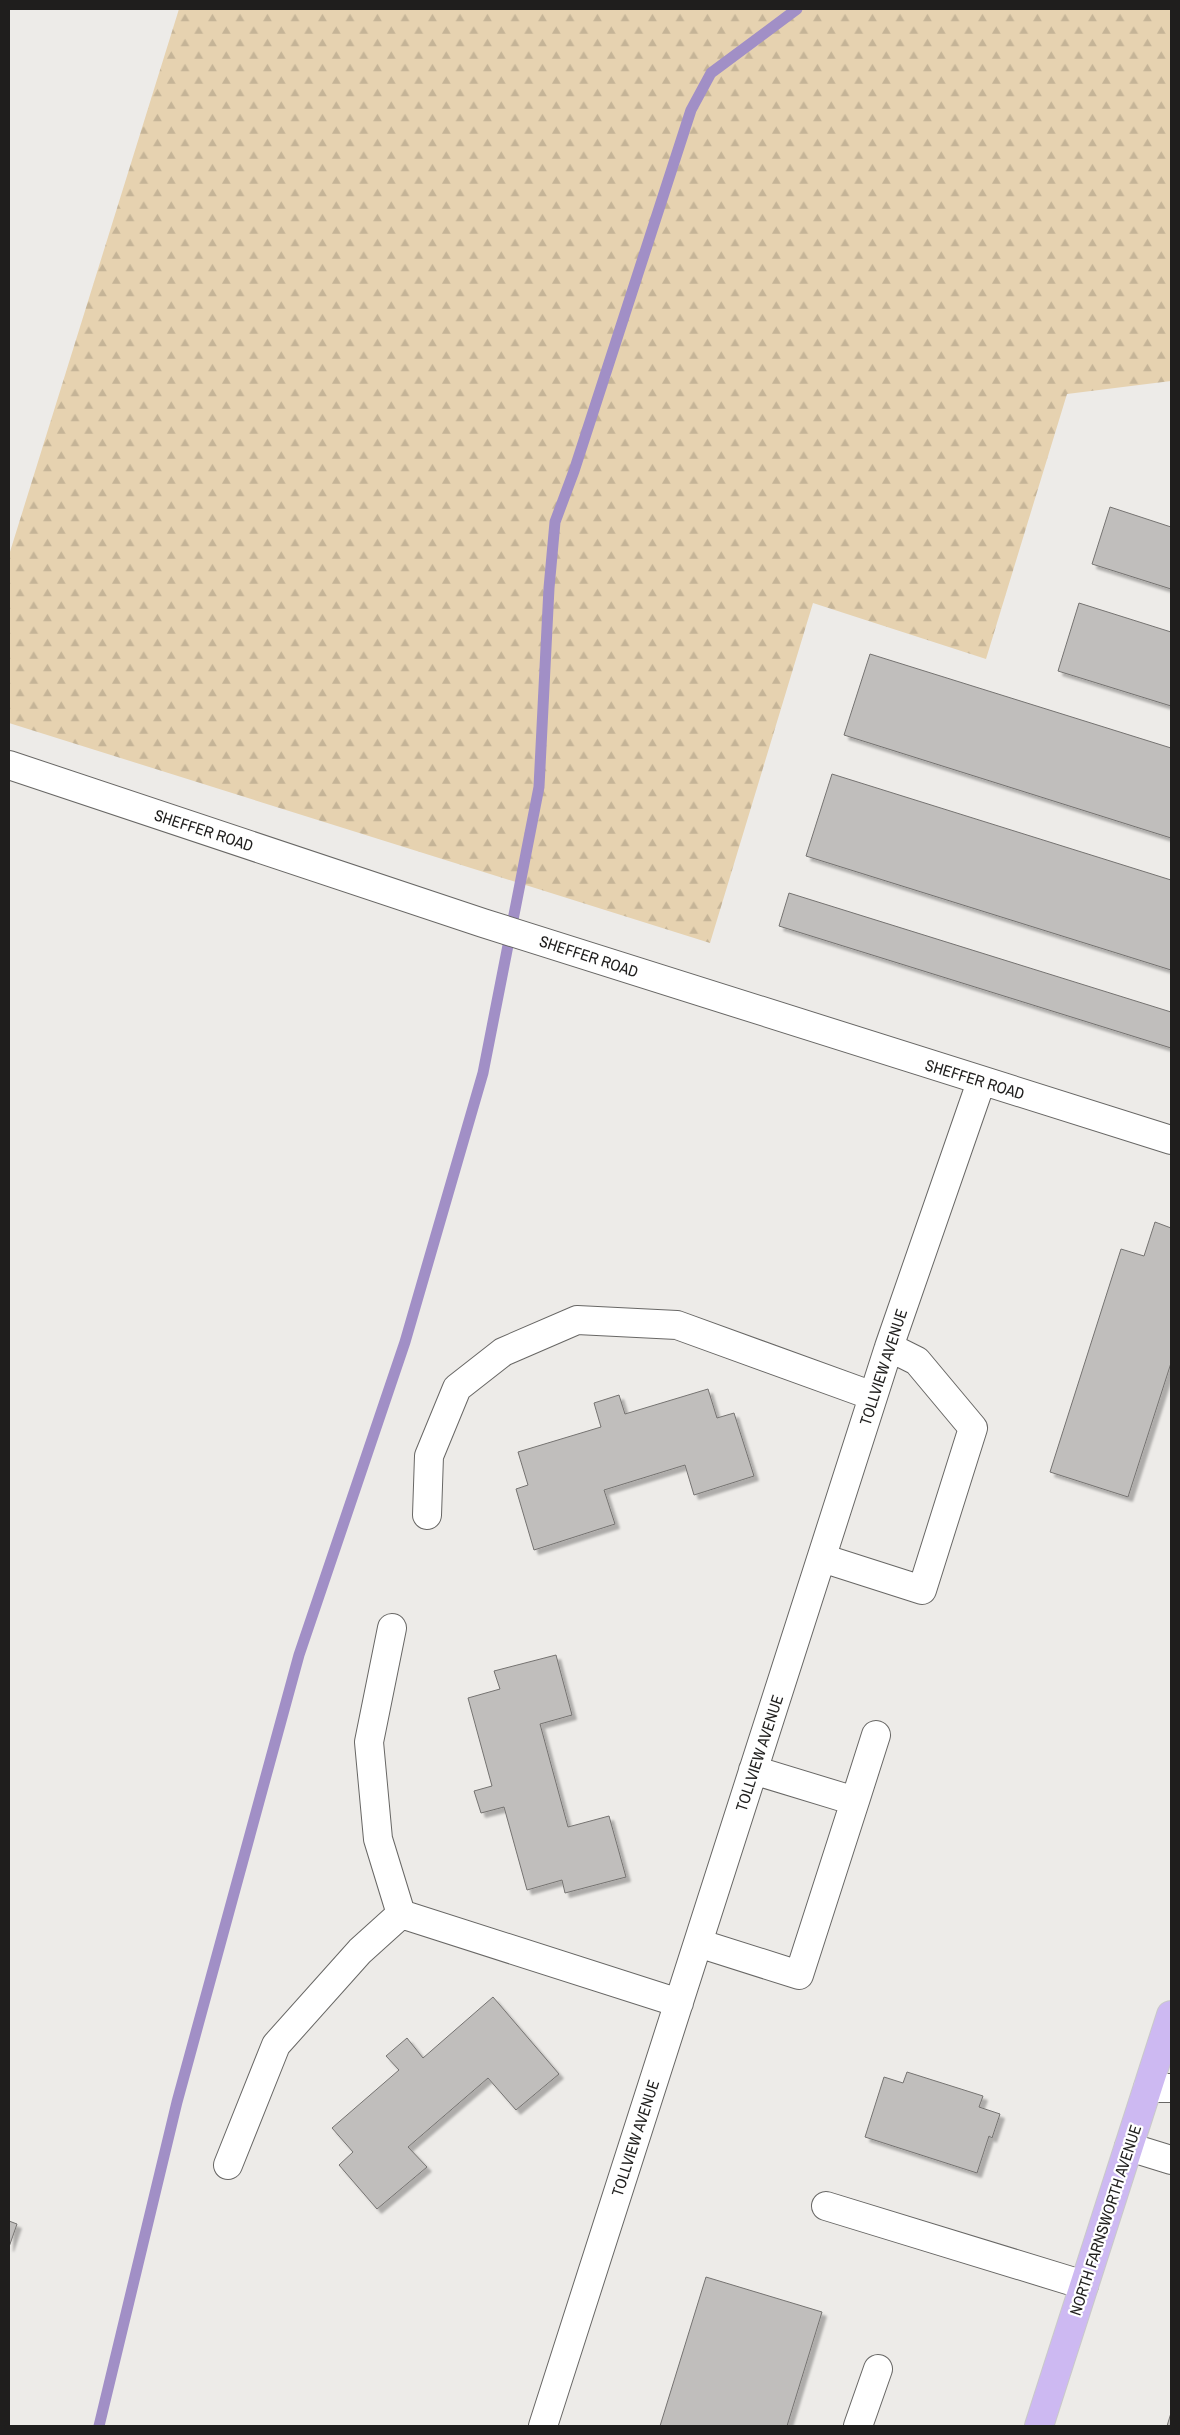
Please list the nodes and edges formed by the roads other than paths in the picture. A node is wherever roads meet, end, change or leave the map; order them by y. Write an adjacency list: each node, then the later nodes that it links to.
1 (9, 765): 2 (street, SHEFFER ROAD)
2 (981, 1082): 3 (street, SHEFFER ROAD); 4 (street, TOLLVIEW AVENUE)
3 (1171, 1140)
4 (889, 1347): 5 (street, TOLLVIEW AVENUE); 7 (street)
5 (873, 1396): 6 (street); 7 (street, TOLLVIEW AVENUE)
6 (427, 1515)
7 (822, 1558): 10 (street, TOLLVIEW AVENUE)
8 (392, 1628): 12 (street)
9 (876, 1736): 11 (street)
10 (754, 1770): 11 (street); 13 (street, TOLLVIEW AVENUE)
11 (855, 1801): 13 (street)
12 (401, 1914): 14 (street); 19 (street)
13 (698, 1943): 14 (street, TOLLVIEW AVENUE)
14 (678, 2003): 23 (street, TOLLVIEW AVENUE)
15 (1171, 2015): 16 (main road, NORTH FARNSWORTH AVENUE)
16 (1160, 2088): 17 (main road, NORTH FARNSWORTH AVENUE)
17 (1129, 2147): 18 (street); 21 (main road, NORTH FARNSWORTH AVENUE)
18 (1171, 2160)
19 (228, 2165)
20 (826, 2206): 21 (street)
21 (1084, 2285): 25 (main road, NORTH FARNSWORTH AVENUE)
22 (878, 2369): 24 (street)
23 (542, 2426)
24 (858, 2426)
25 (1039, 2426)

